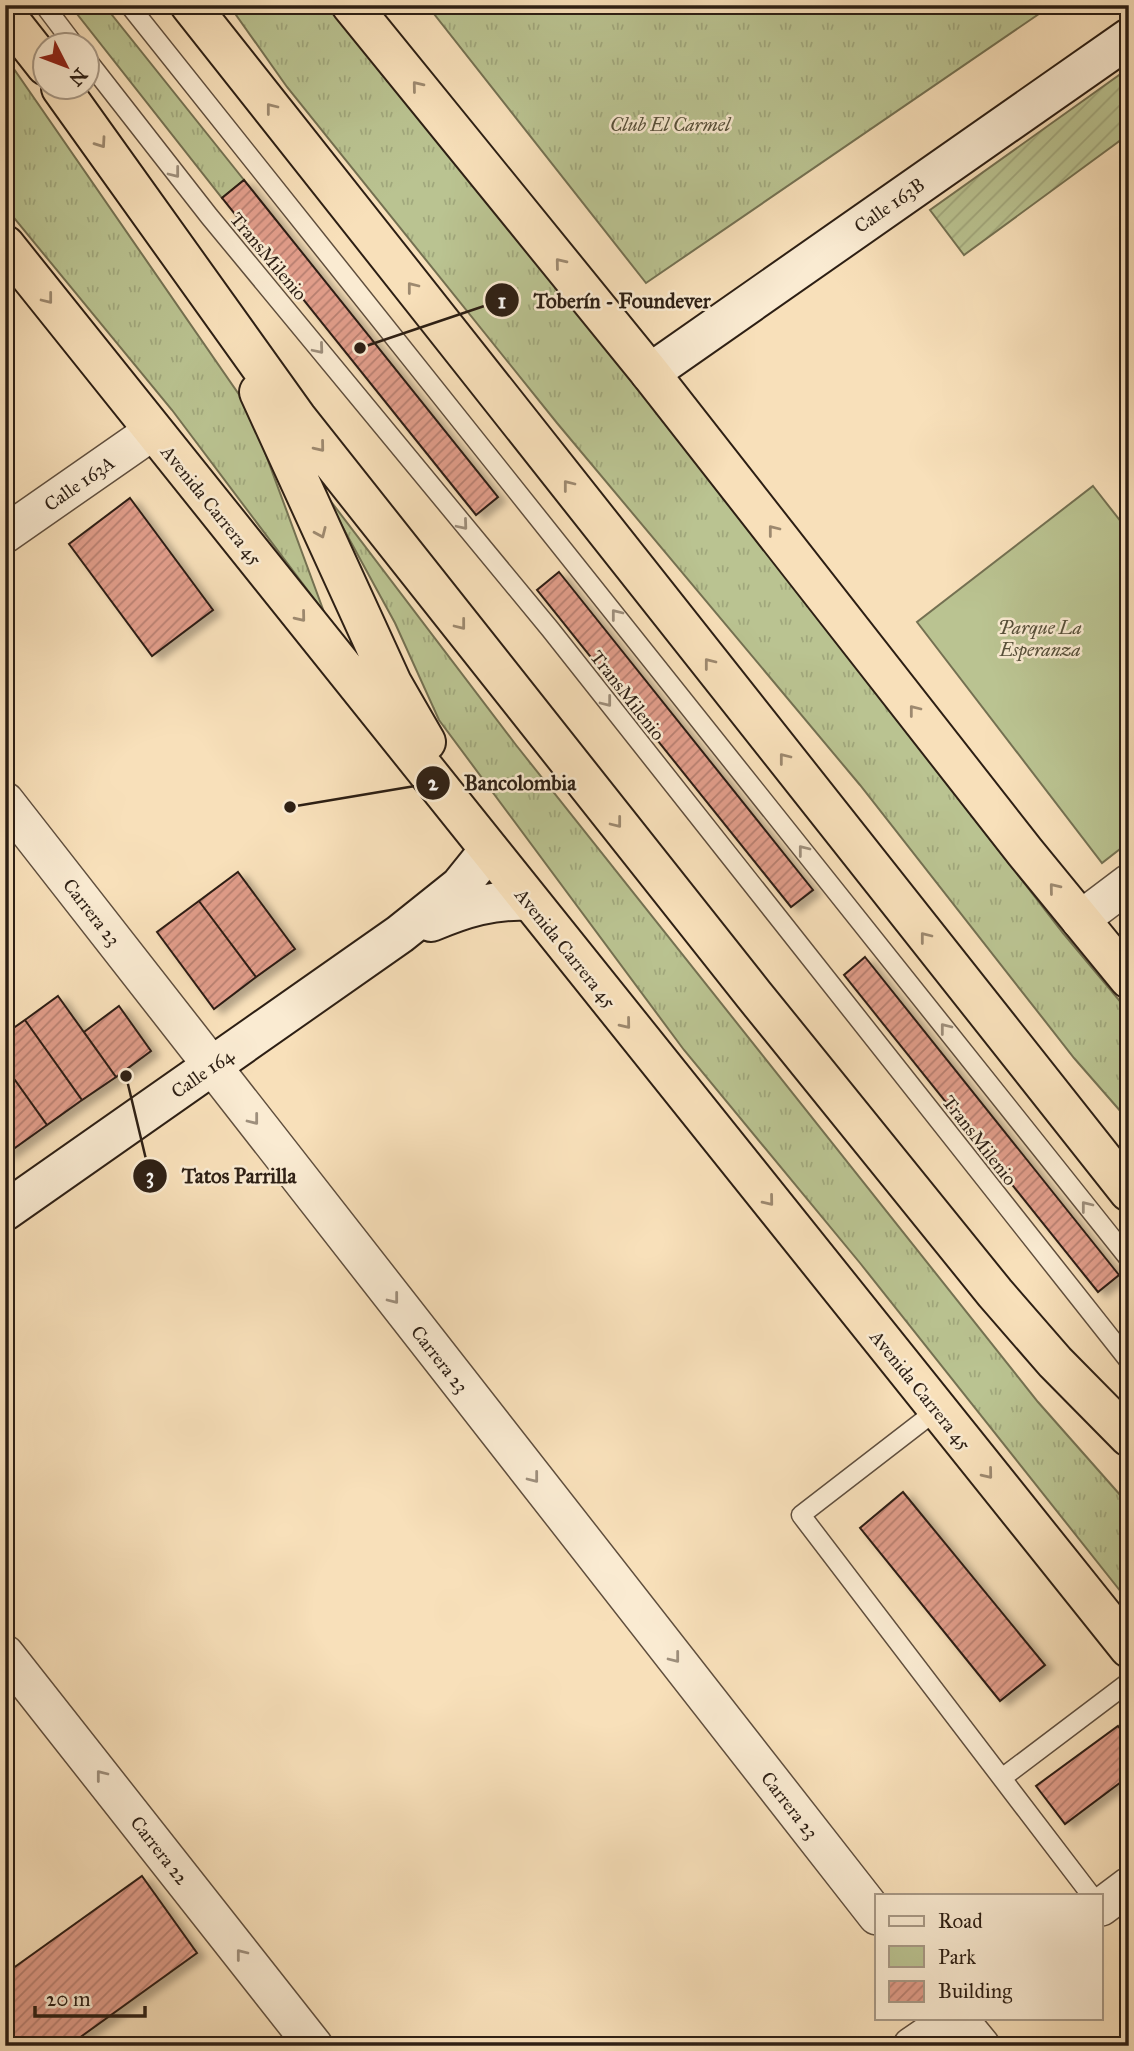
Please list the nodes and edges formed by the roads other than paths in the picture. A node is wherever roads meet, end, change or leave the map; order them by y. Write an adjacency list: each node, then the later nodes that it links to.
1 (44, 5): 6 (lane)
2 (129, 5): 28 (lane, TransMilenio, one-way to 2)
3 (190, 5): 24 (highway, one-way to 3)
4 (351, 5): 13 (highway, one-way to 4)
5 (5, 14): 8 (highway)
6 (64, 32)
7 (1129, 38): 13 (main road, Calle 163B)
8 (32, 48)
9 (102, 79): 29 (lane, TransMilenio, one-way to 29)
10 (71, 102): 12 (highway, one-way to 12)
11 (5, 245): 14 (highway, Avenida Carrera 45, one-way to 14)
12 (206, 295): 17 (highway, one-way to 17); 31 (highway, one-way to 31)
13 (650, 373): 20 (highway, one-way to 13)
14 (153, 431): 15 (street, Calle 163A); 17 (highway, Avenida Carrera 45, one-way to 17)
15 (5, 534)
16 (5, 800): 23 (street, Carrera 23)
17 (489, 850): 19 (highway, Avenida Carrera 45); 21 (main road, Calle 164)
18 (1129, 883): 20 (street)
19 (529, 901): 21 (main road, Calle 164); 30 (highway, Avenida Carrera 45, one-way to 30)
20 (1080, 920): 22 (highway)
21 (400, 934): 23 (main road, Calle 164)
22 (1129, 979)
23 (212, 1066): 27 (main road, Calle 164); 39 (street, Carrera 23, one-way to 39)
24 (1058, 1106): 25 (highway); 26 (highway)
25 (1129, 1166)
26 (1129, 1192)
27 (5, 1212)
28 (1129, 1259)
29 (1129, 1361)
30 (937, 1410): 32 (highway, Avenida Carrera 45, one-way to 32); 35 (lane)
31 (1129, 1437)
32 (1129, 1648)
33 (5, 1654): 42 (street, Carrera 22, one-way to 33)
34 (1129, 1682): 35 (lane)
35 (1002, 1778): 37 (lane)
36 (1129, 1886): 38 (street)
37 (1090, 1894)
38 (1102, 1906)
39 (875, 1913)
40 (950, 2020): 43 (street)
41 (960, 2020): 44 (street)
42 (314, 2046)
43 (912, 2046)
44 (981, 2046)

